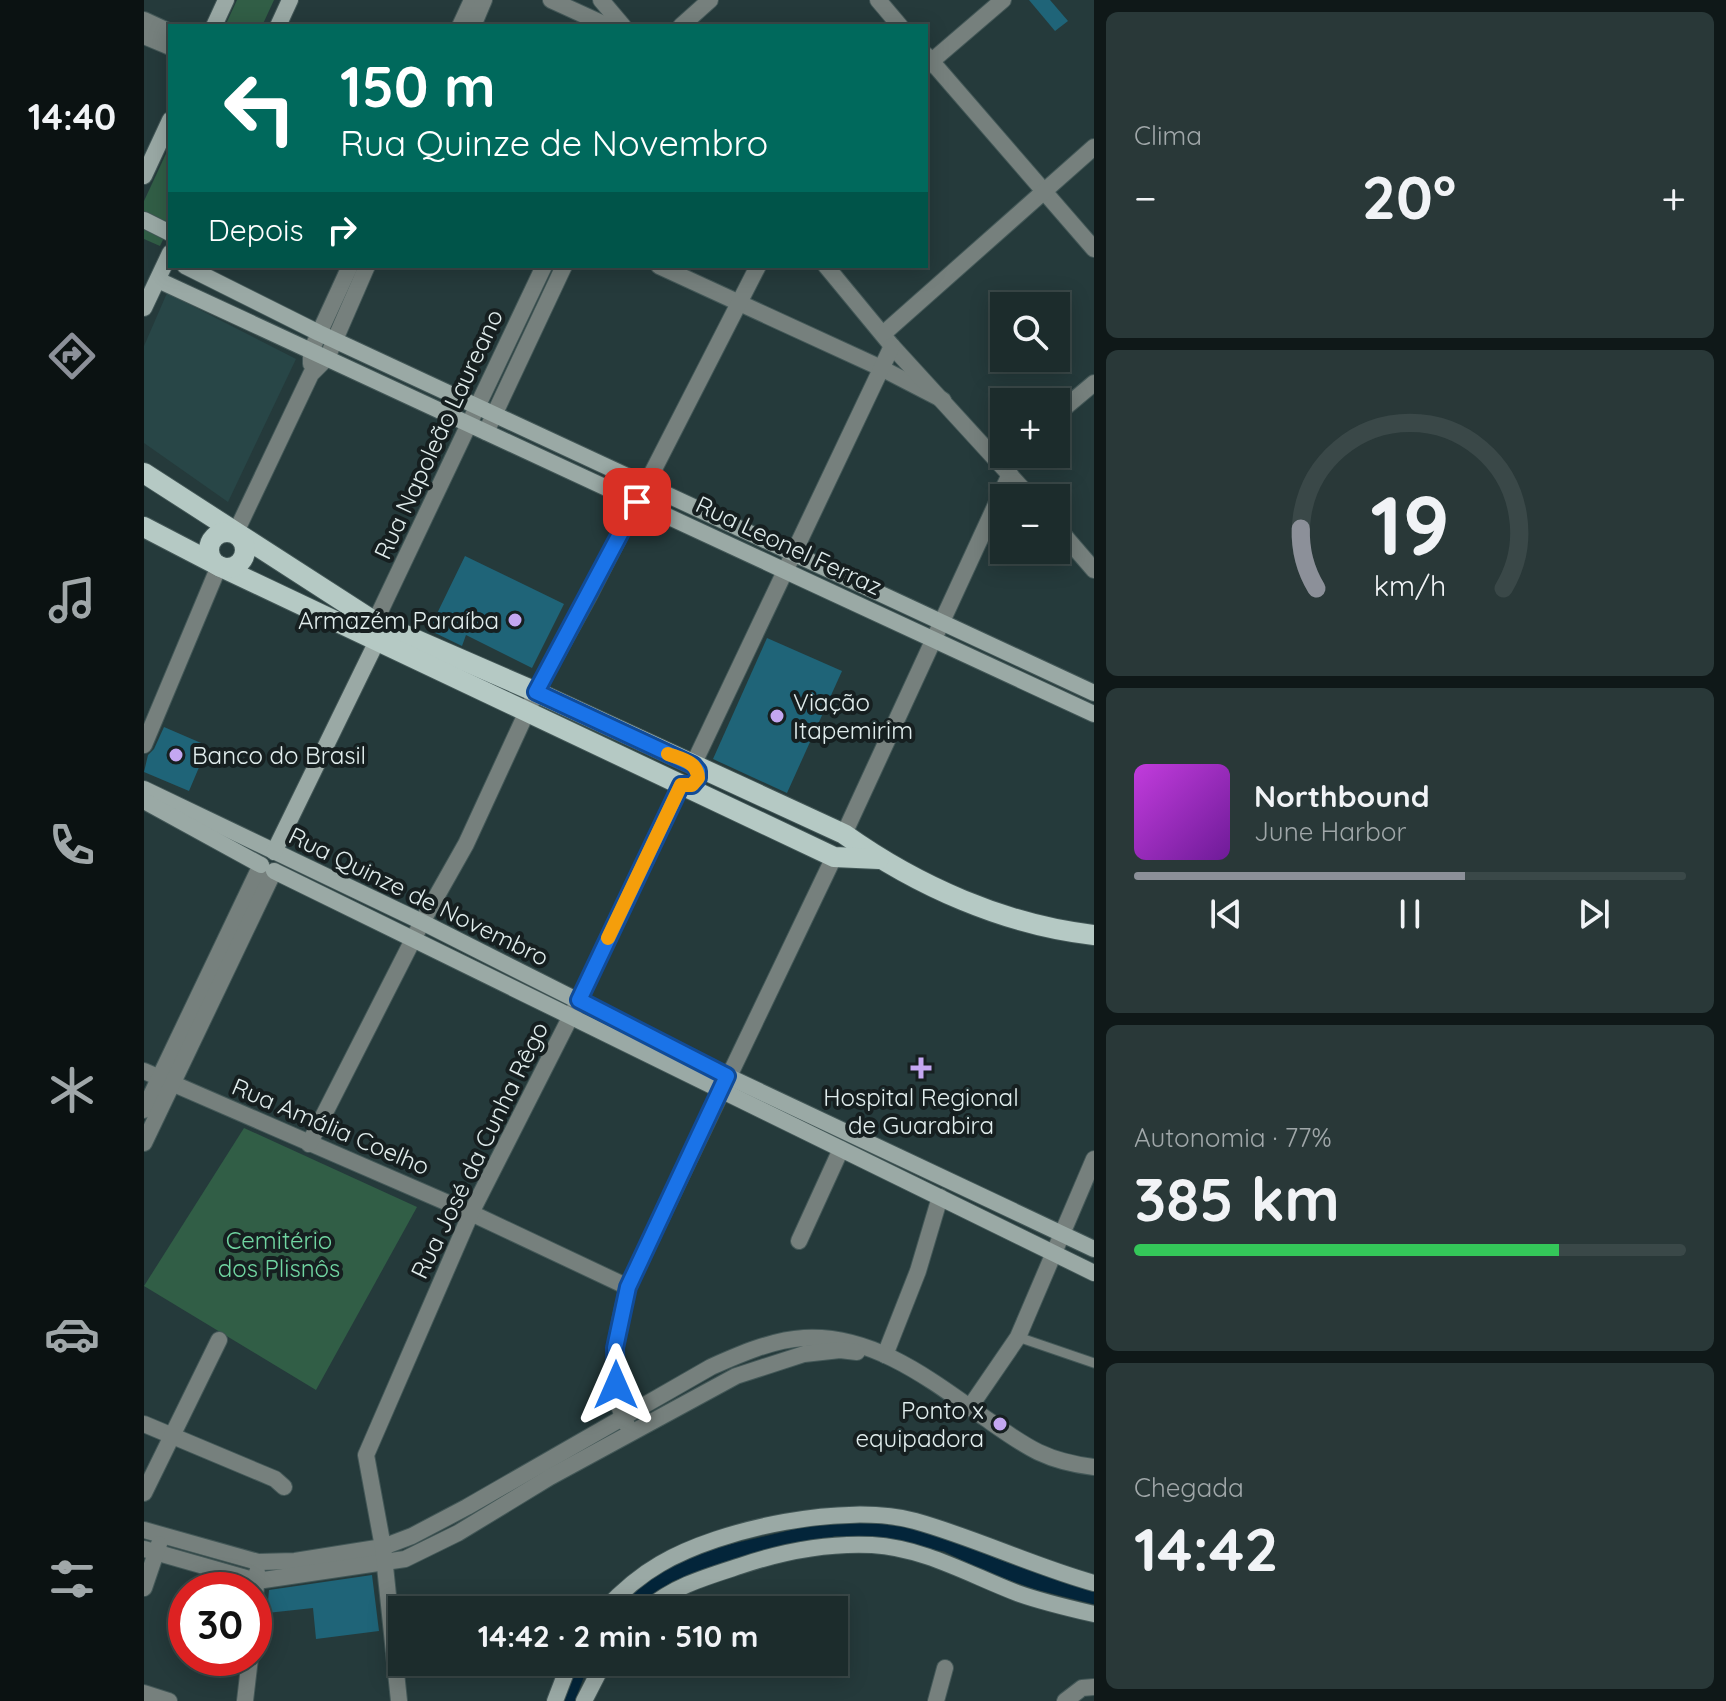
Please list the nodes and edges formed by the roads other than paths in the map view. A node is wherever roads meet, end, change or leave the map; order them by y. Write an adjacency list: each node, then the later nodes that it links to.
1 (226, 0): 11 (street)
2 (290, 0): 12 (street)
3 (472, 0): 13 (street)
4 (484, 0): 14 (street)
5 (551, 0): 15 (street)
6 (601, 0): 16 (street)
7 (710, 0): 17 (street)
8 (878, 0): 18 (street)
9 (1003, 0): 22 (street)
10 (144, 20): 19 (street)
11 (215, 24)
12 (279, 24)
13 (461, 24)
14 (474, 24)
15 (604, 24)
16 (621, 24)
17 (683, 24)
18 (898, 24)
19 (168, 31)
20 (144, 36): 21 (street)
21 (168, 46)
22 (928, 61): 26 (street)
23 (168, 124): 25 (street)
24 (1094, 147): 26 (street)
25 (144, 176)
26 (1043, 192): 29 (street); 44 (street)
27 (144, 220): 28 (street)
28 (168, 232)
29 (1094, 249)
30 (168, 259): 39 (street)
31 (189, 268): 42 (street, Rua Leonel Ferraz)
32 (349, 268): 42 (street)
33 (366, 268): 43 (street)
34 (543, 268): 52 (street, Rua Napoleão Laureano)
35 (563, 268): 53 (street, Rua Napoleão Laureano)
36 (663, 268): 40 (street)
37 (757, 268): 40 (street)
38 (828, 268): 44 (street)
39 (158, 280): 41 (street); 45 (street, Rua Leonel Ferraz)
40 (737, 304): 47 (street); 59 (street)
41 (144, 308)
42 (319, 333): 43 (street, Rua Leonel Ferraz); 45 (street)
43 (336, 339): 46 (street); 52 (street, Rua Leonel Ferraz)
44 (888, 340): 47 (street); 50 (street)
45 (311, 351): 46 (street, Rua Leonel Ferraz); 48 (street)
46 (327, 358): 48 (street); 54 (street, Rua Leonel Ferraz)
47 (881, 368): 50 (street); 64 (street)
48 (311, 374): 62 (street)
49 (1094, 383): 51 (street)
50 (943, 400): 56 (street)
51 (1070, 403)
52 (477, 406): 53 (street, Rua Leonel Ferraz); 54 (street, Rua Napoleão Laureano)
53 (494, 414): 55 (street, Rua Napoleão Laureano); 59 (street, Rua Leonel Ferraz)
54 (469, 424): 55 (street, Rua Leonel Ferraz); 67 (street, Rua Napoleão Laureano)
55 (486, 432): 60 (street, Rua Leonel Ferraz)
56 (990, 447)
57 (1006, 468): 68 (street)
58 (144, 473): 62 (main road)
59 (646, 484): 60 (street); 64 (street, Rua Leonel Ferraz)
60 (637, 502): 64 (street, Rua Leonel Ferraz); 70 (street)
61 (144, 527): 65 (main road)
62 (235, 534): 65 (main road); 67 (main road)
63 (1070, 542): 66 (street)
64 (788, 562): 68 (street, Rua Leonel Ferraz); 73 (street)
65 (219, 566): 67 (main road); 72 (street)
66 (1094, 570)
67 (376, 631): 70 (main road); 78 (street, Rua Napoleão Laureano)
68 (936, 631): 69 (street, Rua Leonel Ferraz); 71 (street, Rua Leonel Ferraz); 77 (street)
69 (1094, 693)
70 (532, 702): 73 (main road); 74 (main road); 82 (street)
71 (1094, 714)
72 (144, 745)
73 (693, 765): 74 (main road); 77 (main road)
74 (681, 785): 79 (main road); 85 (street, Rua José da Cunha Rêgo)
75 (144, 789): 78 (street, Rua Quinze de Novembro)
76 (144, 801): 81 (street, Rua Quinze de Novembro)
77 (844, 834): 79 (main road); 80 (main road)
78 (274, 852): 81 (street); 82 (street, Rua Quinze de Novembro)
79 (834, 857): 80 (main road); 89 (street)
80 (879, 859): 83 (main road)
81 (268, 868): 84 (street, Rua Quinze de Novembro); 88 (street)
82 (422, 922): 84 (street); 85 (street, Rua Quinze de Novembro)
83 (1094, 935)
84 (415, 939): 86 (street, Rua Quinze de Novembro); 92 (street)
85 (579, 1000): 86 (street, Rua José da Cunha Rêgo); 89 (street, Rua Quinze de Novembro)
86 (570, 1017): 89 (street, Rua Quinze de Novembro); 96 (street, Rua José da Cunha Rêgo)
87 (144, 1071): 88 (street, Rua Amália Coelho)
88 (167, 1081): 90 (street); 91 (street); 92 (street, Rua Amália Coelho)
89 (724, 1083): 93 (street, Rua Quinze de Novembro); 97 (street, Rua Quinze de Novembro); 102 (street)
90 (144, 1110)
91 (144, 1143)
92 (309, 1144): 96 (street, Rua Amália Coelho)
93 (841, 1149): 95 (street, Rua Quinze de Novembro); 98 (street)
94 (1094, 1159): 97 (street)
95 (940, 1197): 100 (street, Rua Quinze de Novembro); 106 (street)
96 (471, 1213): 102 (street, Rua Amália Coelho); 120 (street, Rua José da Cunha Rêgo)
97 (1063, 1234): 99 (street, Rua Quinze de Novembro); 100 (street)
98 (799, 1241)
99 (1094, 1249)
100 (1053, 1253): 101 (street, Rua Quinze de Novembro); 103 (street)
101 (1094, 1273)
102 (628, 1287): 109 (street)
103 (1018, 1337): 107 (lane); 108 (street)
104 (219, 1340): 112 (street)
105 (848, 1346): 106 (street); 109 (street); 111 (street)
106 (892, 1358): 108 (street)
107 (1094, 1363)
108 (970, 1407): 113 (street)
109 (623, 1417): 111 (street); 114 (street)
110 (144, 1424): 112 (street)
111 (631, 1432): 114 (street)
112 (172, 1436): 115 (street); 116 (street)
113 (1094, 1467)
114 (547, 1470): 120 (street)
115 (284, 1487)
116 (144, 1493)
117 (144, 1530): 118 (street)
118 (163, 1535): 119 (street); 121 (street)
119 (150, 1551): 122 (street); 126 (street)
120 (384, 1555): 121 (street); 124 (street); 136 (street, Rua José da Cunha Rêgo)
121 (258, 1562): 123 (street)
122 (225, 1572)
123 (257, 1572)
124 (272, 1578)
125 (1094, 1583): 127 (street)
126 (144, 1588)
127 (617, 1596)
128 (665, 1596): 129 (street)
129 (1094, 1614)
130 (945, 1668): 139 (street)
131 (248, 1676): 135 (street)
132 (565, 1676): 137 (street)
133 (597, 1676): 138 (street)
134 (1094, 1687): 140 (street)
135 (245, 1701)
136 (399, 1701)
137 (555, 1701)
138 (584, 1701)
139 (936, 1701)
140 (1065, 1701)

